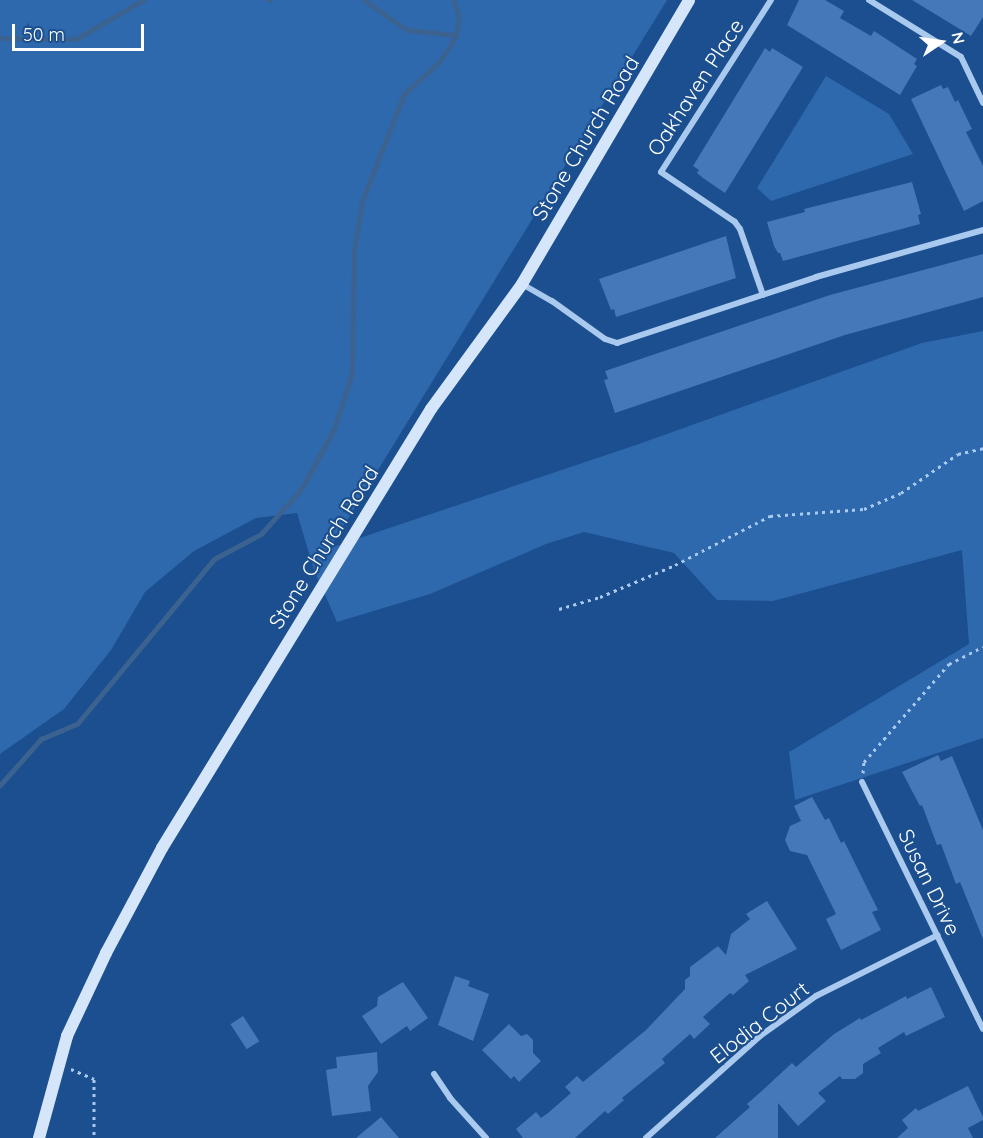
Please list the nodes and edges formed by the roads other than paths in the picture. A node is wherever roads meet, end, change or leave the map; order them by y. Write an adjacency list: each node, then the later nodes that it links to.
1 (689, 0): 6 (main road, Stone Church Road)
2 (771, 0): 7 (street, Oakhaven Place)
3 (869, 0): 4 (street)
4 (983, 104)
5 (983, 230): 7 (street)
6 (522, 284): 7 (street); 12 (main road, Stone Church Road)
7 (763, 295)
8 (861, 782): 9 (street, Susan Drive)
9 (938, 935): 10 (street, Susan Drive); 14 (street, Elodia Court)
10 (983, 1029)
11 (434, 1074): 13 (street)
12 (39, 1138)
13 (486, 1138)
14 (646, 1138)

